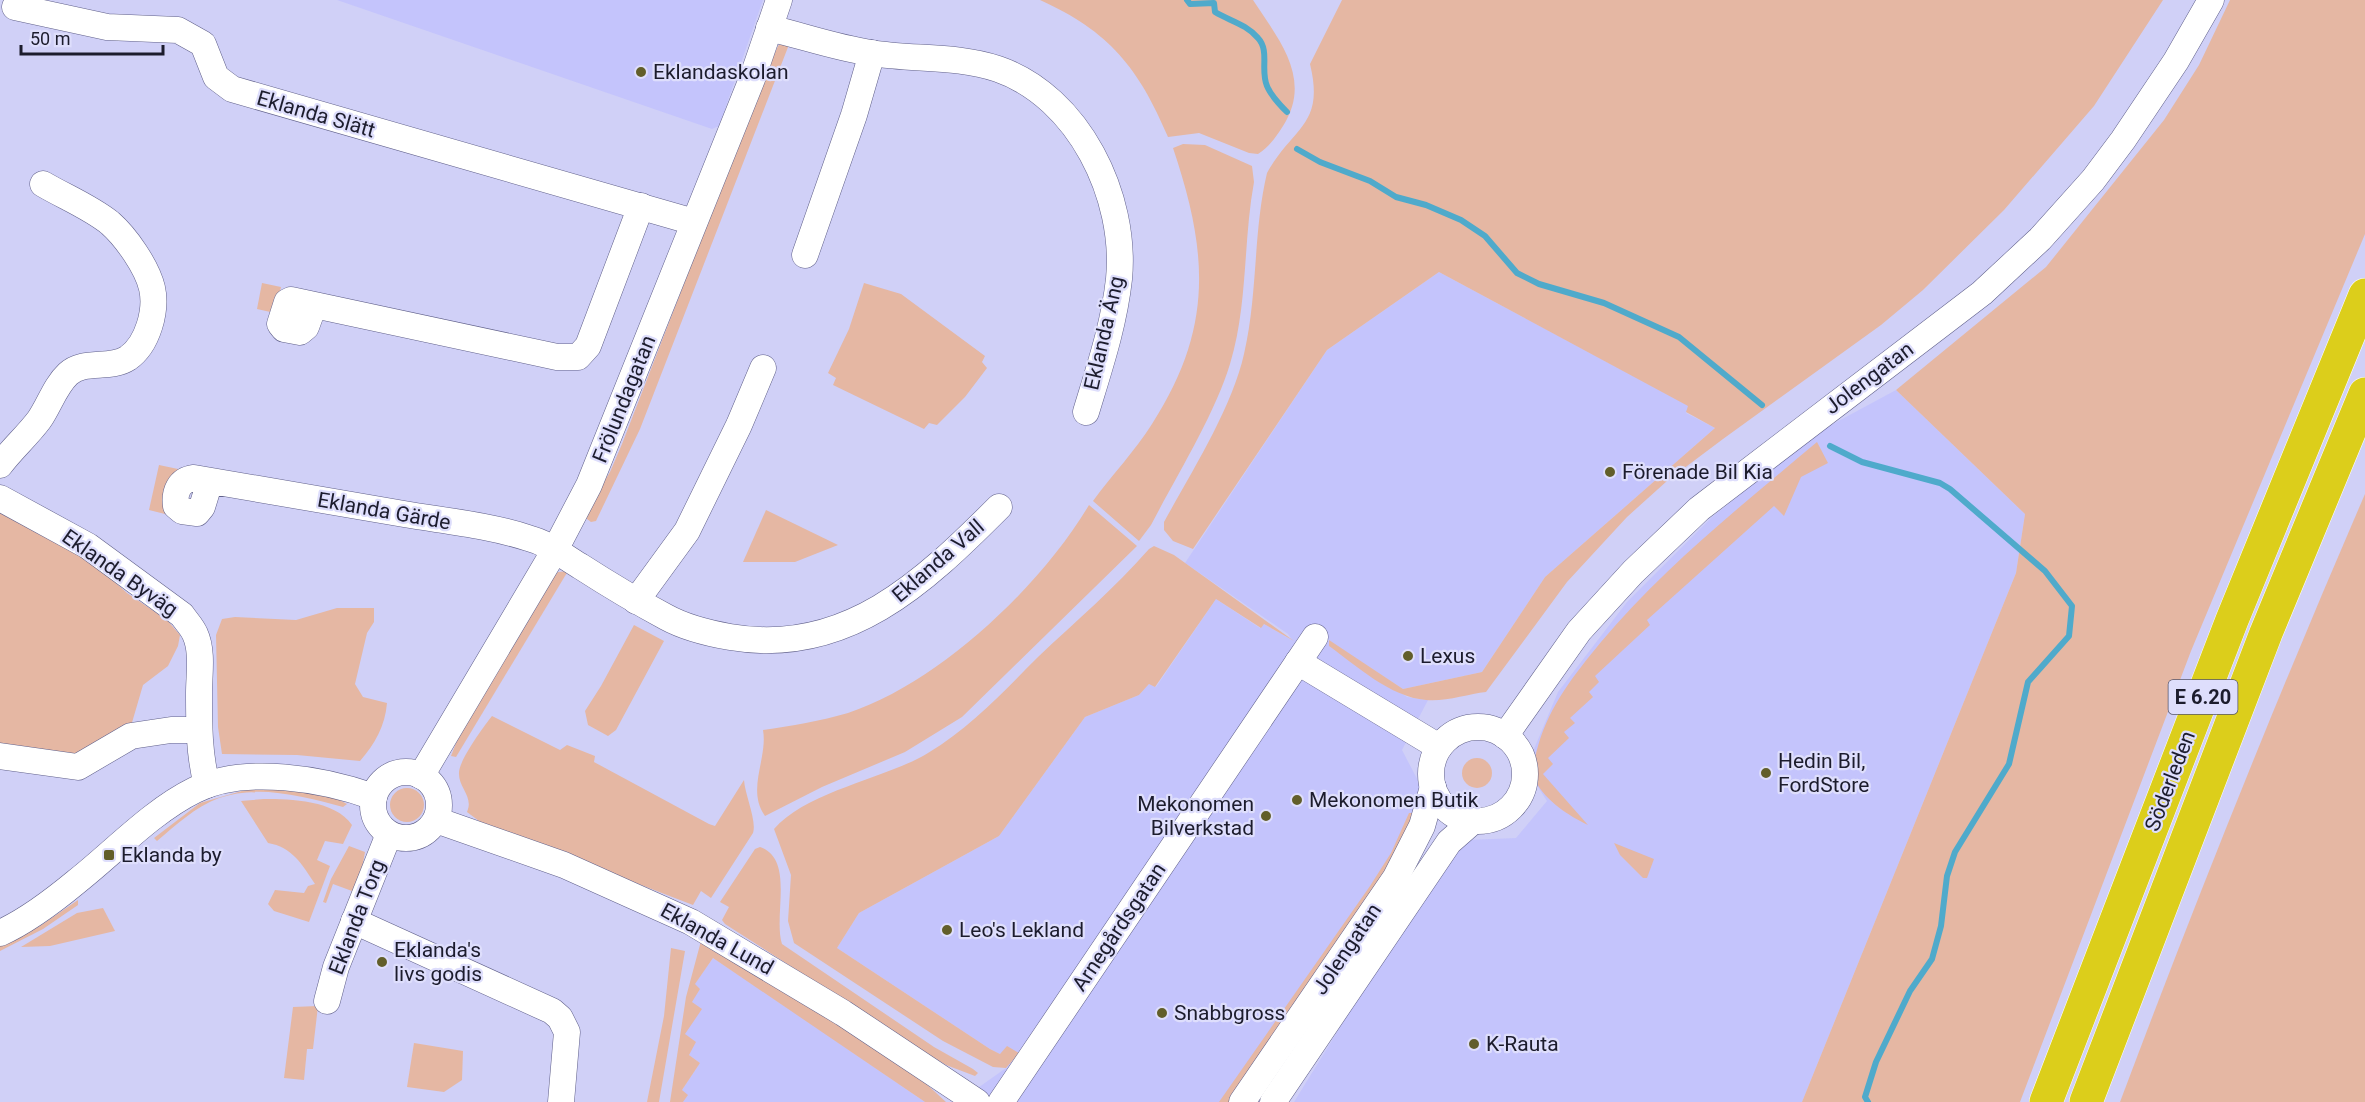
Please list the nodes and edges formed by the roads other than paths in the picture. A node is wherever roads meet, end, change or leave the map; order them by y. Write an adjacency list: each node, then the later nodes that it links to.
1 (779, 0): 4 (street, Frölundagatan)
2 (2211, 0): 24 (street, Jolengatan)
3 (15, 7): 7 (street, Eklanda Slätt)
4 (769, 28): 5 (street, Eklanda Äng); 8 (street, Frölundagatan)
5 (872, 53): 9 (street); 14 (street, Eklanda Äng)
6 (43, 184): 15 (street)
7 (641, 206): 8 (street, Eklanda Slätt); 11 (street)
8 (694, 222): 19 (street, Frölundagatan)
9 (805, 255)
10 (2365, 295): 42 (highway, Söderleden / E 6.20)
11 (314, 305)
12 (763, 368): 20 (street)
13 (2365, 394): 43 (highway, Söderleden / E 6.20)
14 (1086, 412)
15 (0, 465)
16 (210, 481): 19 (street, Eklanda Gärde)
17 (0, 498): 23 (street, Eklanda Byväg)
18 (999, 507): 20 (street, Eklanda Vall)
19 (555, 550): 20 (street, Eklanda Vall); 27 (street, Frölundagatan)
20 (636, 601)
21 (1315, 637): 22 (street, Arnegårdsgatan)
22 (1298, 662): 25 (street); 39 (street, Arnegårdsgatan)
23 (199, 730): 26 (street); 28 (street, Eklanda Byväg)
24 (1505, 736): 25 (street); 32 (street)
25 (1439, 747): 29 (street)
26 (0, 756)
27 (421, 776): 30 (street); 31 (street)
28 (207, 786): 30 (street); 35 (street)
29 (1433, 787): 32 (street); 40 (street, Jolengatan)
30 (374, 797): 33 (street)
31 (436, 820): 33 (street); 38 (street, Eklanda Lund)
32 (1473, 821): 41 (street, Jolengatan)
33 (389, 834): 34 (street, Eklanda Torg)
34 (354, 921): 36 (street, Eklanda Torg); 37 (street)
35 (0, 933)
36 (327, 1001)
37 (561, 1102)
38 (977, 1102)
39 (1001, 1102)
40 (1242, 1102)
41 (1274, 1102)
42 (2046, 1102)
43 (2086, 1102)

